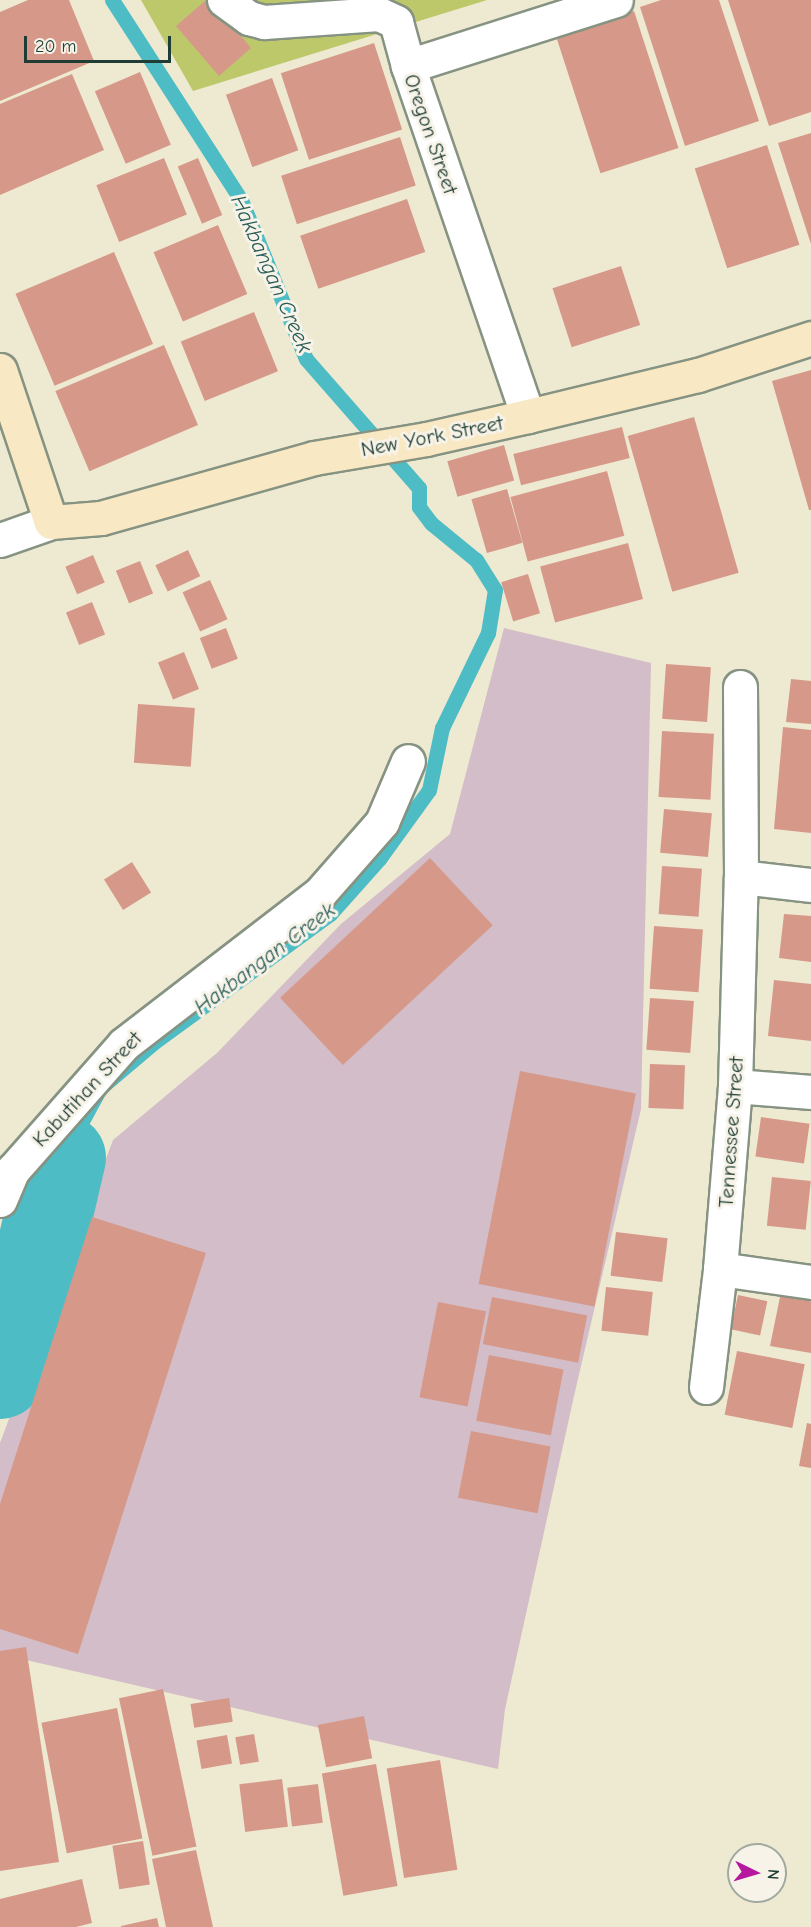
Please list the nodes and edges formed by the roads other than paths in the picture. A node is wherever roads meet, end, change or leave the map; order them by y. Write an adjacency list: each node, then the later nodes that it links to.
1 (224, 0): 3 (street, Oregon Street)
2 (616, 0): 3 (street)
3 (408, 66): 6 (street, Oregon Street)
4 (811, 339): 6 (street, New York Street)
5 (0, 370): 7 (street)
6 (528, 416): 7 (street, New York Street)
7 (51, 522): 8 (street)
8 (0, 540)
9 (740, 687): 11 (street, Tennessee Street)
10 (408, 760): 15 (street, Kabutihan Street)
11 (741, 877): 12 (street); 13 (street, Tennessee Street)
12 (811, 885)
13 (735, 1086): 14 (street); 16 (street, Tennessee Street)
14 (811, 1092)
15 (0, 1200)
16 (720, 1269): 17 (street); 18 (street, Tennessee Street)
17 (811, 1282)
18 (706, 1387)

